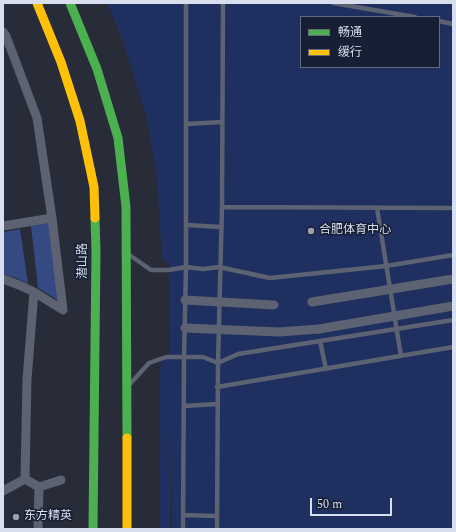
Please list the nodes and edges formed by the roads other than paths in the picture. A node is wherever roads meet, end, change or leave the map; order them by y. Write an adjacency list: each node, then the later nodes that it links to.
1 (37, 3): 52 (main road, 潜山路)
2 (70, 3): 19 (main road)
3 (186, 3): 11 (lane)
4 (223, 3): 10 (lane)
5 (333, 3): 6 (lane)
6 (409, 16)
7 (440, 21): 8 (lane)
8 (453, 24)
9 (3, 32): 15 (street)
10 (222, 122): 11 (lane); 12 (lane)
11 (186, 124): 16 (lane)
12 (222, 207): 13 (lane); 18 (lane)
13 (376, 208): 14 (lane); 21 (lane)
14 (453, 208)
15 (52, 218): 17 (street); 26 (street)
16 (186, 225): 18 (lane); 22 (lane)
17 (3, 226)
18 (221, 227): 23 (lane)
19 (127, 253): 22 (lane); 42 (main road)
20 (453, 255): 21 (lane)
21 (386, 266): 23 (lane); 35 (lane)
22 (186, 267): 23 (lane); 27 (lane)
23 (220, 267): 28 (lane)
24 (453, 278): 29 (street, bridge)
25 (3, 279): 26 (street)
26 (34, 292): 46 (street)
27 (185, 300): 28 (street); 33 (lane)
28 (219, 302): 30 (street); 34 (lane)
29 (312, 302)
30 (274, 304)
31 (453, 306): 34 (street, bridge)
32 (453, 320): 35 (lane)
33 (184, 328): 34 (street); 39 (lane)
34 (218, 329): 40 (lane)
35 (397, 330): 36 (lane); 38 (lane)
36 (320, 342): 40 (lane); 41 (lane)
37 (453, 347): 38 (lane)
38 (401, 356): 41 (lane)
39 (184, 357): 40 (lane); 42 (lane); 45 (lane)
40 (218, 363): 43 (lane)
41 (326, 369): 43 (lane)
42 (127, 386): 54 (main road)
43 (218, 387): 44 (lane)
44 (217, 404): 45 (lane); 51 (lane)
45 (184, 406): 50 (lane)
46 (25, 479): 48 (street); 49 (street)
47 (61, 480): 48 (street)
48 (38, 487): 53 (street)
49 (3, 491)
50 (183, 515): 51 (lane); 55 (lane)
51 (217, 516): 56 (lane)
52 (93, 527)
53 (38, 529)
54 (127, 529)
55 (183, 529)
56 (217, 529)

